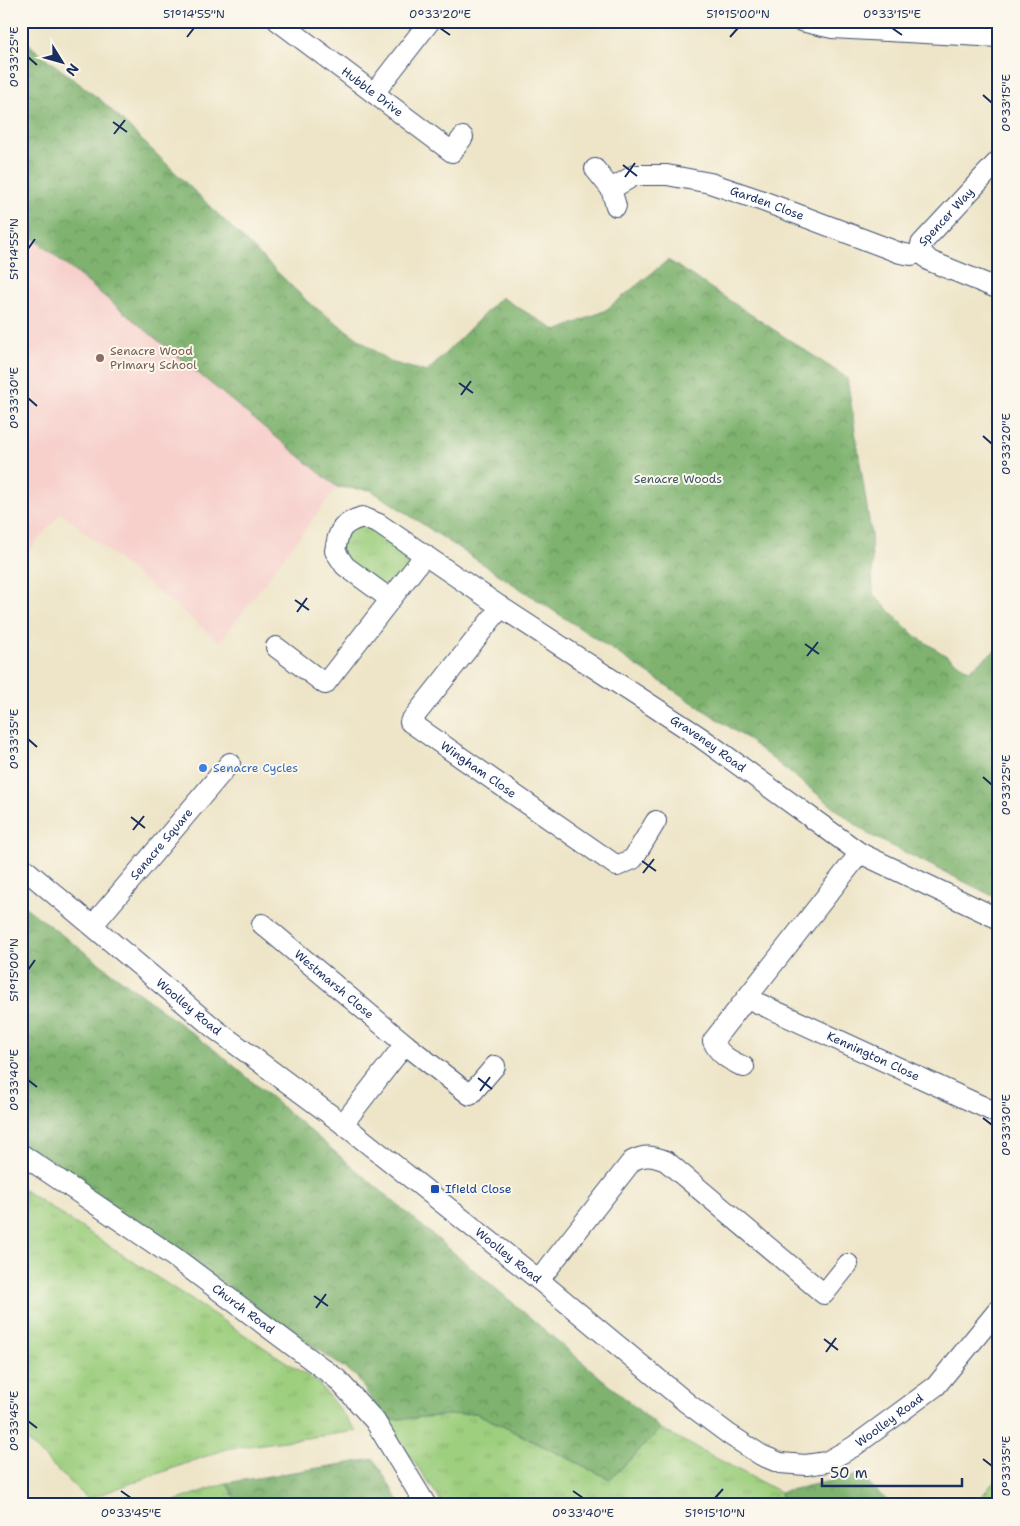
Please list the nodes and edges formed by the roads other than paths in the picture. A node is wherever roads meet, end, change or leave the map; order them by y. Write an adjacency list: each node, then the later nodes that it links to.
1 (278, 21): 6 (street, Hubble Drive)
2 (430, 21): 6 (street)
3 (801, 21): 4 (street)
4 (972, 28): 5 (street)
5 (999, 37)
6 (374, 93): 7 (street, Hubble Drive)
7 (463, 137)
8 (999, 160): 10 (street, Spencer Way)
9 (595, 169): 10 (street, Garden Close)
10 (922, 253): 11 (street)
11 (999, 289)
12 (425, 555): 13 (street); 13 (street, Graveney Road); 14 (street, Graveney Road)
13 (390, 599): 15 (street)
14 (501, 607): 17 (street, Wingham Close); 18 (street, Graveney Road)
15 (276, 647)
16 (230, 763): 22 (street, Senacre Square)
17 (656, 821)
18 (860, 853): 20 (street, Graveney Road); 23 (street)
19 (21, 866): 22 (street, Woolley Road)
20 (999, 919)
21 (262, 924): 24 (street, Westmarsh Close)
22 (93, 926): 28 (street, Woolley Road)
23 (747, 998): 26 (street); 27 (street, Kennington Close)
24 (406, 1044): 25 (street, Westmarsh Close); 28 (street)
25 (495, 1066)
26 (744, 1068)
27 (999, 1114)
28 (343, 1124): 31 (street, Woolley Road)
29 (21, 1154): 33 (street, Church Road)
30 (848, 1264): 31 (street)
31 (540, 1280): 32 (street, Woolley Road)
32 (999, 1309)
33 (426, 1505)

